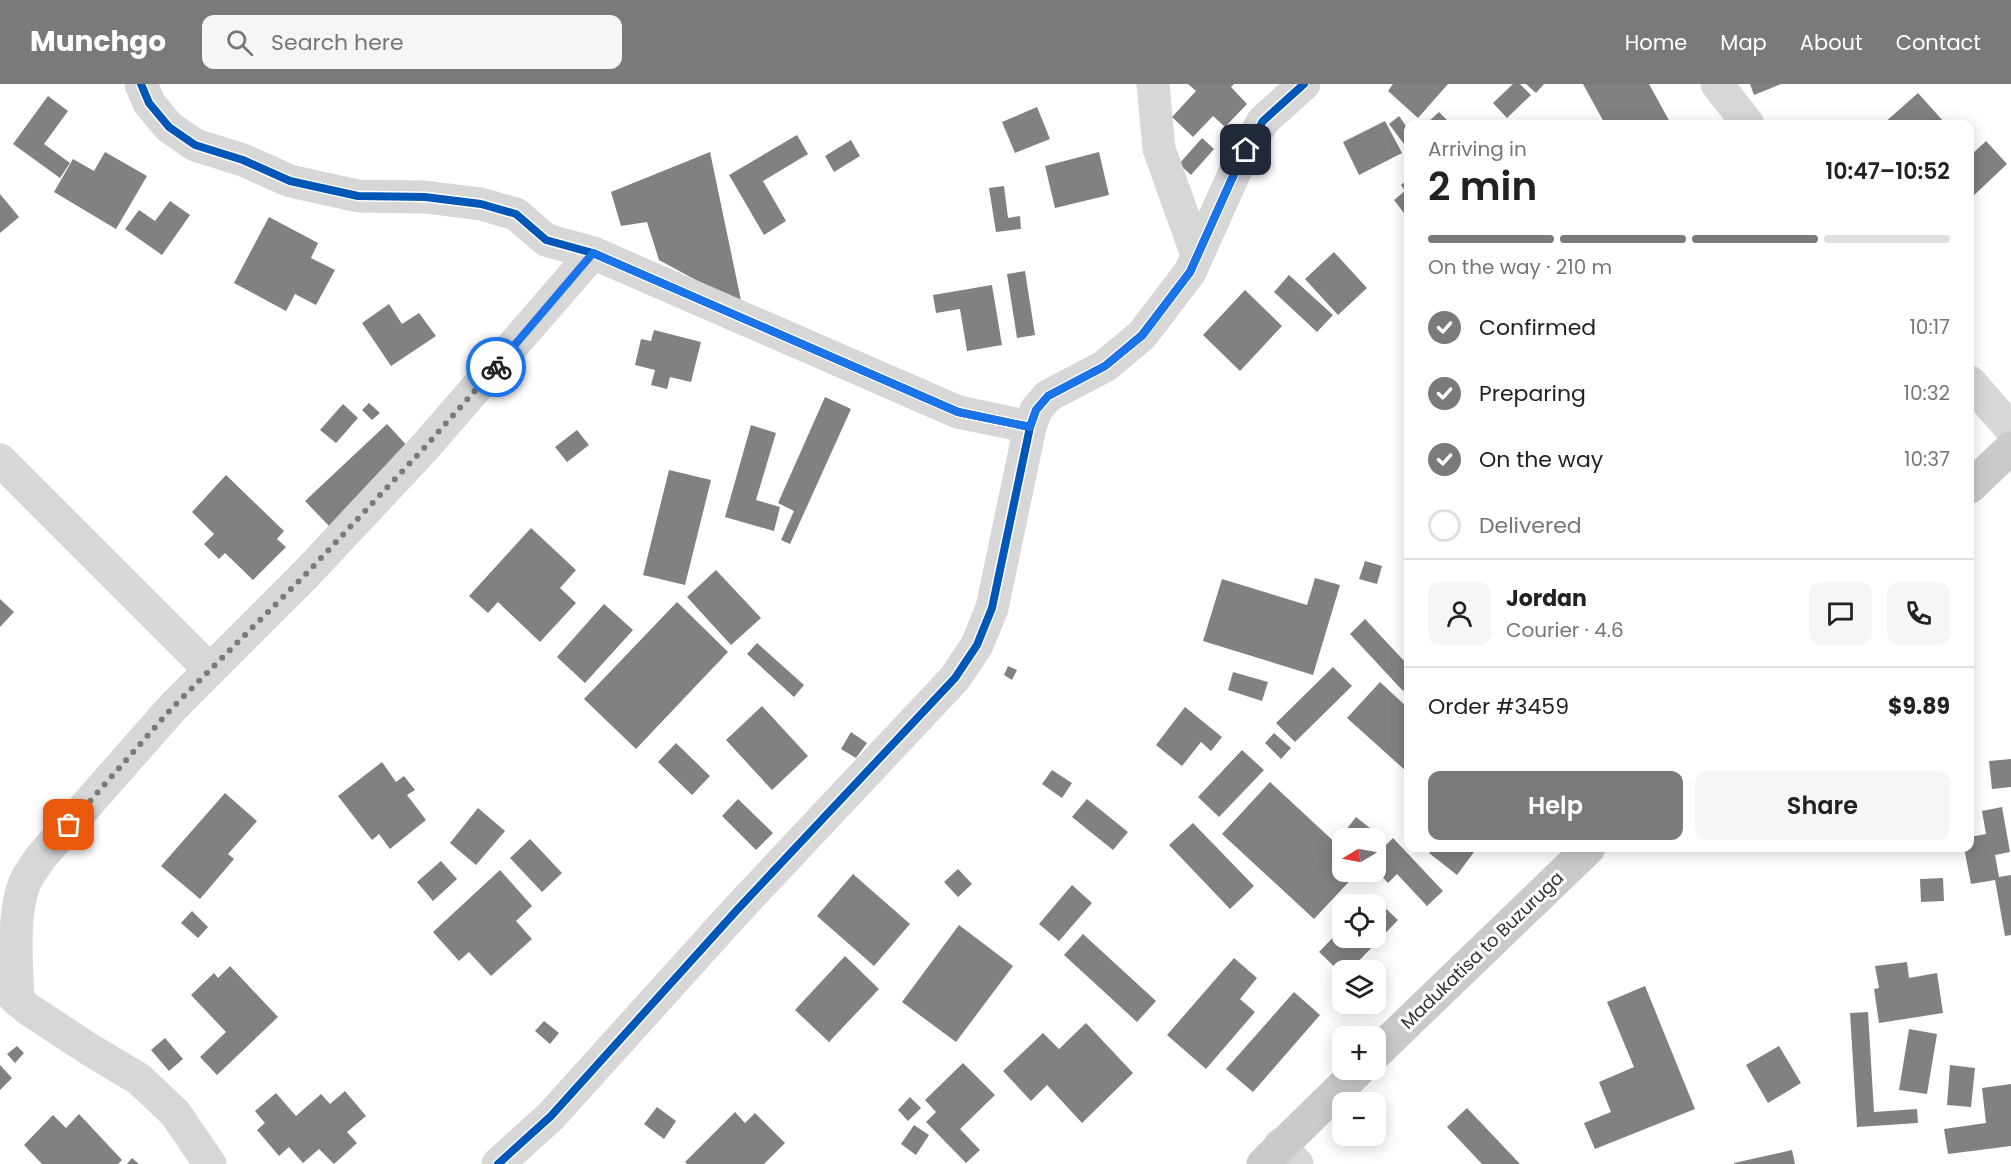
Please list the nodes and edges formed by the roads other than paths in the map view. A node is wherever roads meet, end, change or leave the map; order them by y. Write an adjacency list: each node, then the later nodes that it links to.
1 (141, 84): 6 (street)
2 (1154, 84): 7 (street)
3 (1304, 84): 7 (street)
4 (1717, 84): 5 (street)
5 (1745, 120)
6 (593, 253): 9 (street); 14 (street)
7 (1197, 255): 9 (street)
8 (1974, 387): 10 (street)
9 (1030, 427): 22 (street)
10 (2011, 429)
11 (2011, 448): 13 (main road)
12 (0, 460): 14 (street)
13 (1974, 483)
14 (210, 670): 16 (street)
15 (1585, 852): 18 (main road, Madukatisa to Buzuruga)
16 (13, 888): 17 (street)
17 (9, 992): 21 (street)
18 (1386, 1043)
19 (1350, 1080): 20 (main road)
20 (1280, 1158)
21 (210, 1164)
22 (498, 1164)

